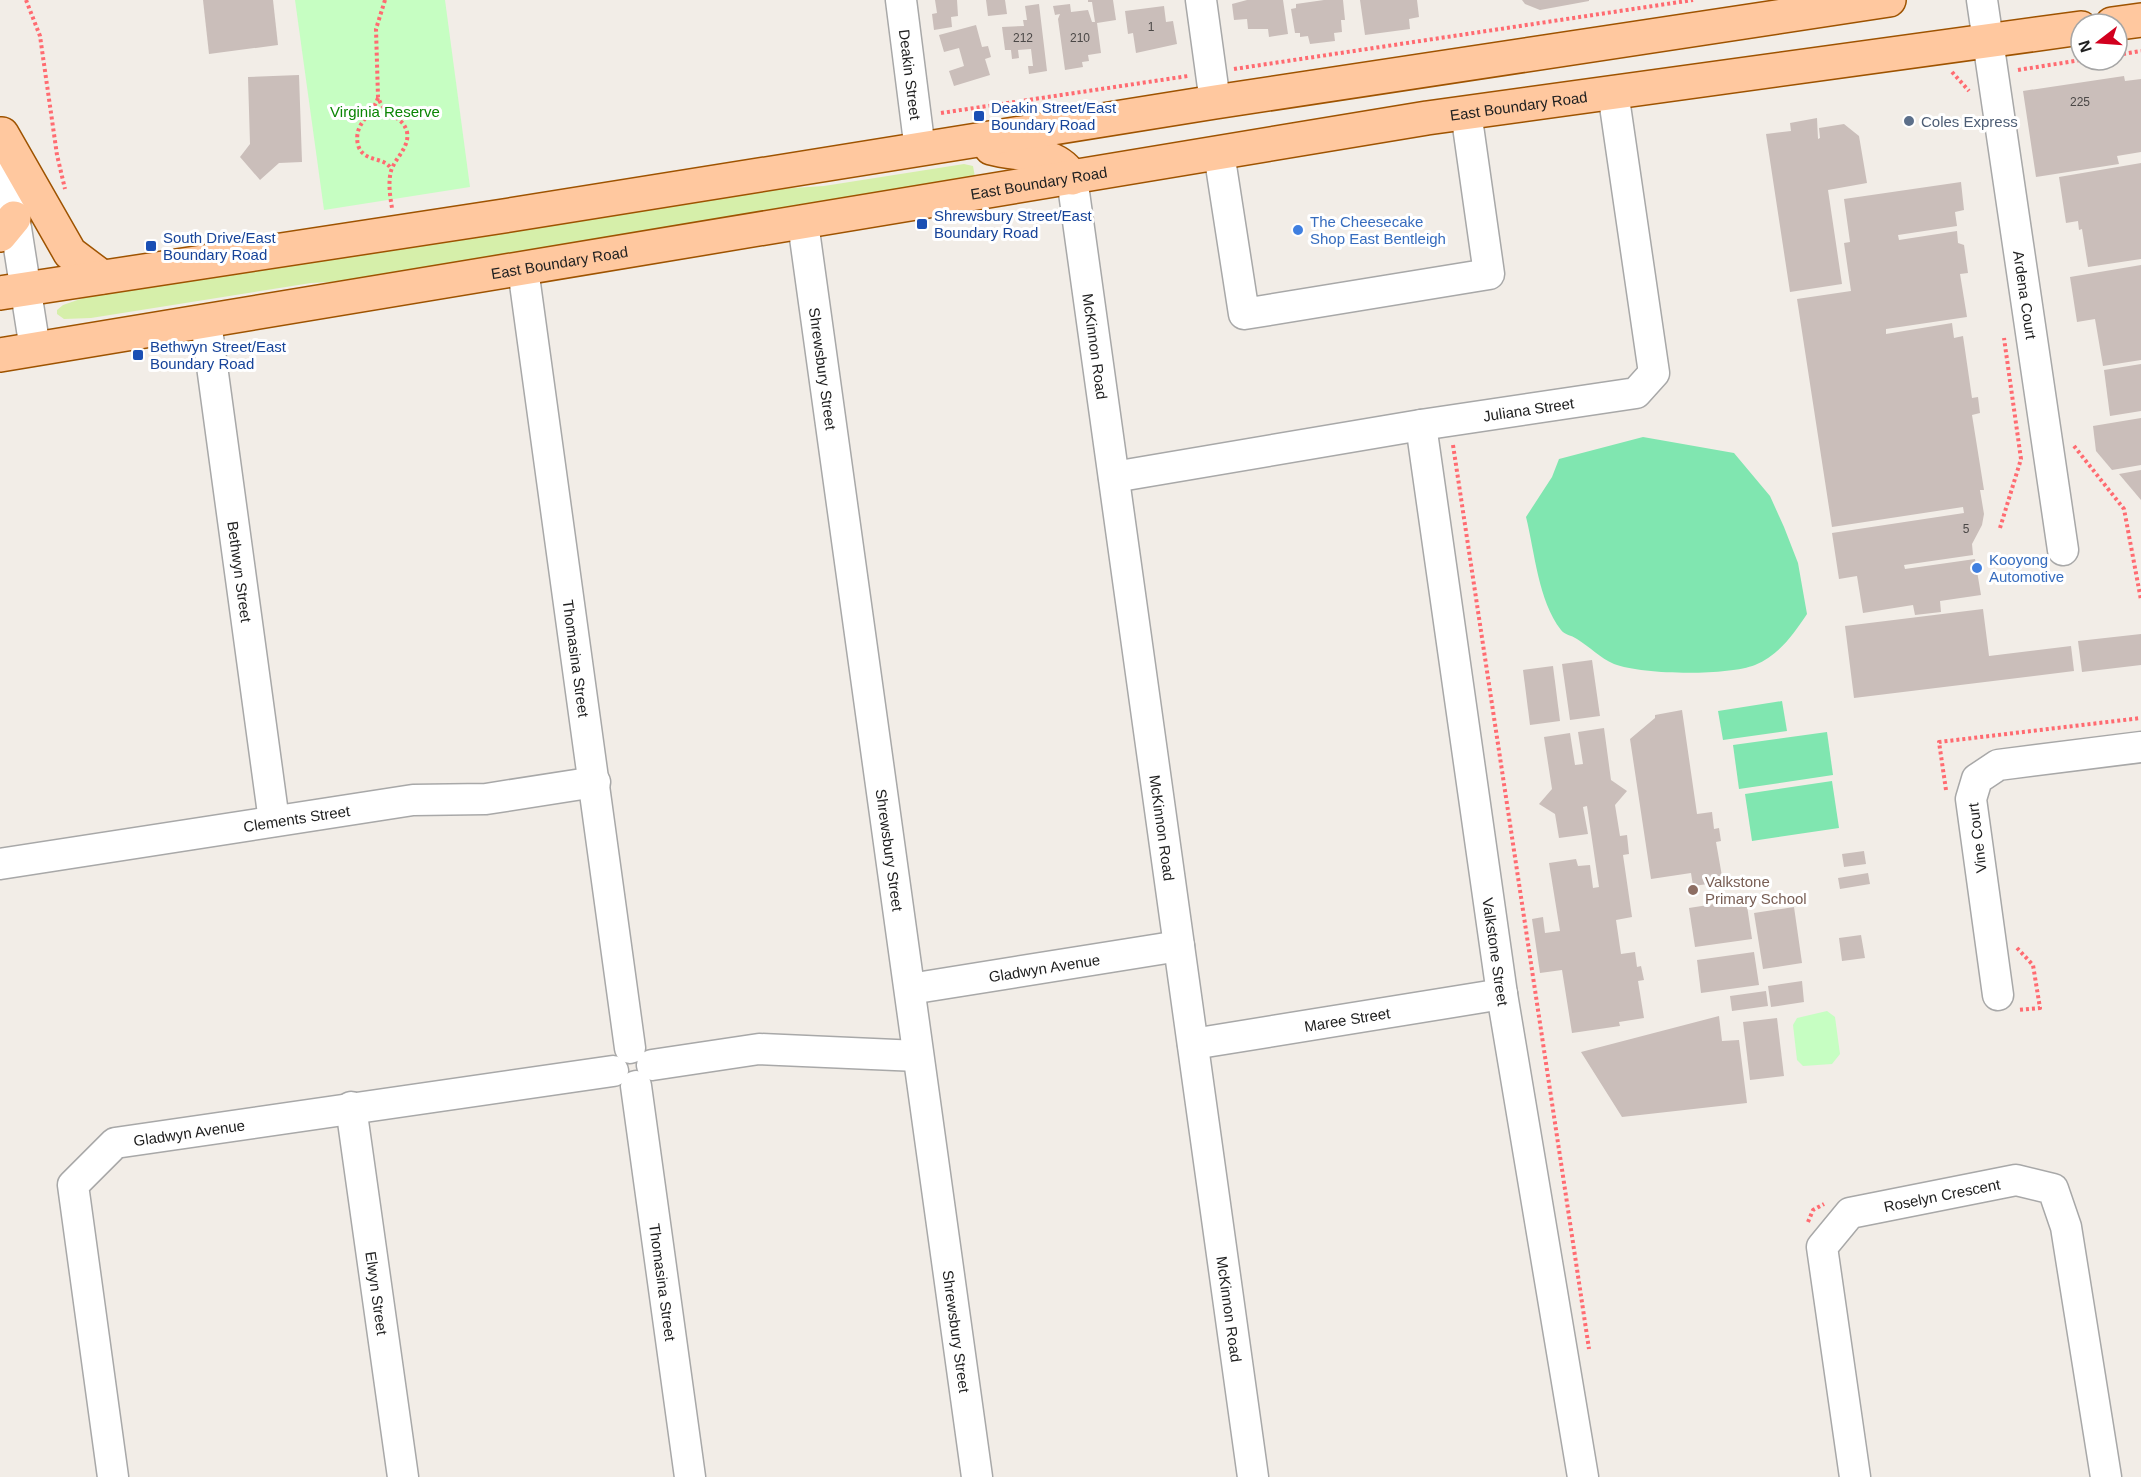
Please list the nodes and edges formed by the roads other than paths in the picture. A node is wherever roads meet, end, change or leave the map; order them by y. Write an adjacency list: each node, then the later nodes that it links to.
1 (901, 0): 12 (street, Deakin Street)
2 (1201, 0): 7 (street)
3 (1889, 0): 7 (main road)
4 (1982, 0): 6 (street, Ardena Court)
5 (2069, 30): 6 (main road, East Boundary Road)
6 (1989, 40): 8 (main road, East Boundary Road); 26 (street, Ardena Court)
7 (1213, 87): 11 (main road)
8 (1613, 92): 9 (main road, East Boundary Road); 24 (street, Juliana Street)
9 (1466, 112): 13 (main road, East Boundary Road); 13 (street)
10 (1, 128): 17 (street); 19 (main road)
11 (969, 142): 12 (main road); 14 (main road); 15 (main road)
12 (920, 150): 19 (main road)
13 (1219, 153): 14 (main road, East Boundary Road)
14 (1072, 178): 15 (main road, East Boundary Road); 25 (street, McKinnon Road)
15 (987, 192): 16 (main road, East Boundary Road)
16 (803, 223): 18 (main road, East Boundary Road); 32 (street, Shrewsbury Street)
17 (7, 226): 20 (street)
18 (524, 269): 21 (main road, East Boundary Road); 28 (street, Thomasina Street)
19 (102, 277): 20 (main road)
20 (12, 291): 22 (street)
21 (206, 322): 22 (main road, East Boundary Road); 29 (street, Bethwyn Street)
22 (35, 350): 23 (main road, East Boundary Road)
23 (0, 355)
24 (1421, 425): 25 (street, Juliana Street); 33 (street, Valkstone Street)
25 (1114, 477): 31 (street, McKinnon Road)
26 (2063, 550)
27 (2141, 747): 34 (street, Vine Court)
28 (595, 782): 29 (street, Clements Street); 37 (street, Thomasina Street)
29 (274, 821): 30 (street, Clements Street)
30 (0, 864)
31 (1179, 946): 32 (street, Gladwyn Avenue); 35 (street, McKinnon Road)
32 (910, 989): 36 (street, Shrewsbury Street)
33 (1502, 994): 35 (street, Maree Street); 44 (street, Valkstone Street)
34 (2003, 1003)
35 (1193, 1044): 43 (street, McKinnon Road)
36 (918, 1056): 37 (street, Gladwyn Avenue); 42 (street, Shrewsbury Street)
37 (633, 1068): 38 (street, Gladwyn Avenue); 41 (street, Thomasina Street)
38 (351, 1107): 39 (street, Gladwyn Avenue); 40 (street, Elwyn Street)
39 (113, 1477)
40 (403, 1477)
41 (690, 1477)
42 (976, 1477)
43 (1253, 1477)
44 (1583, 1477)
45 (1856, 1477): 46 (street, Roselyn Crescent)
46 (2106, 1477)

